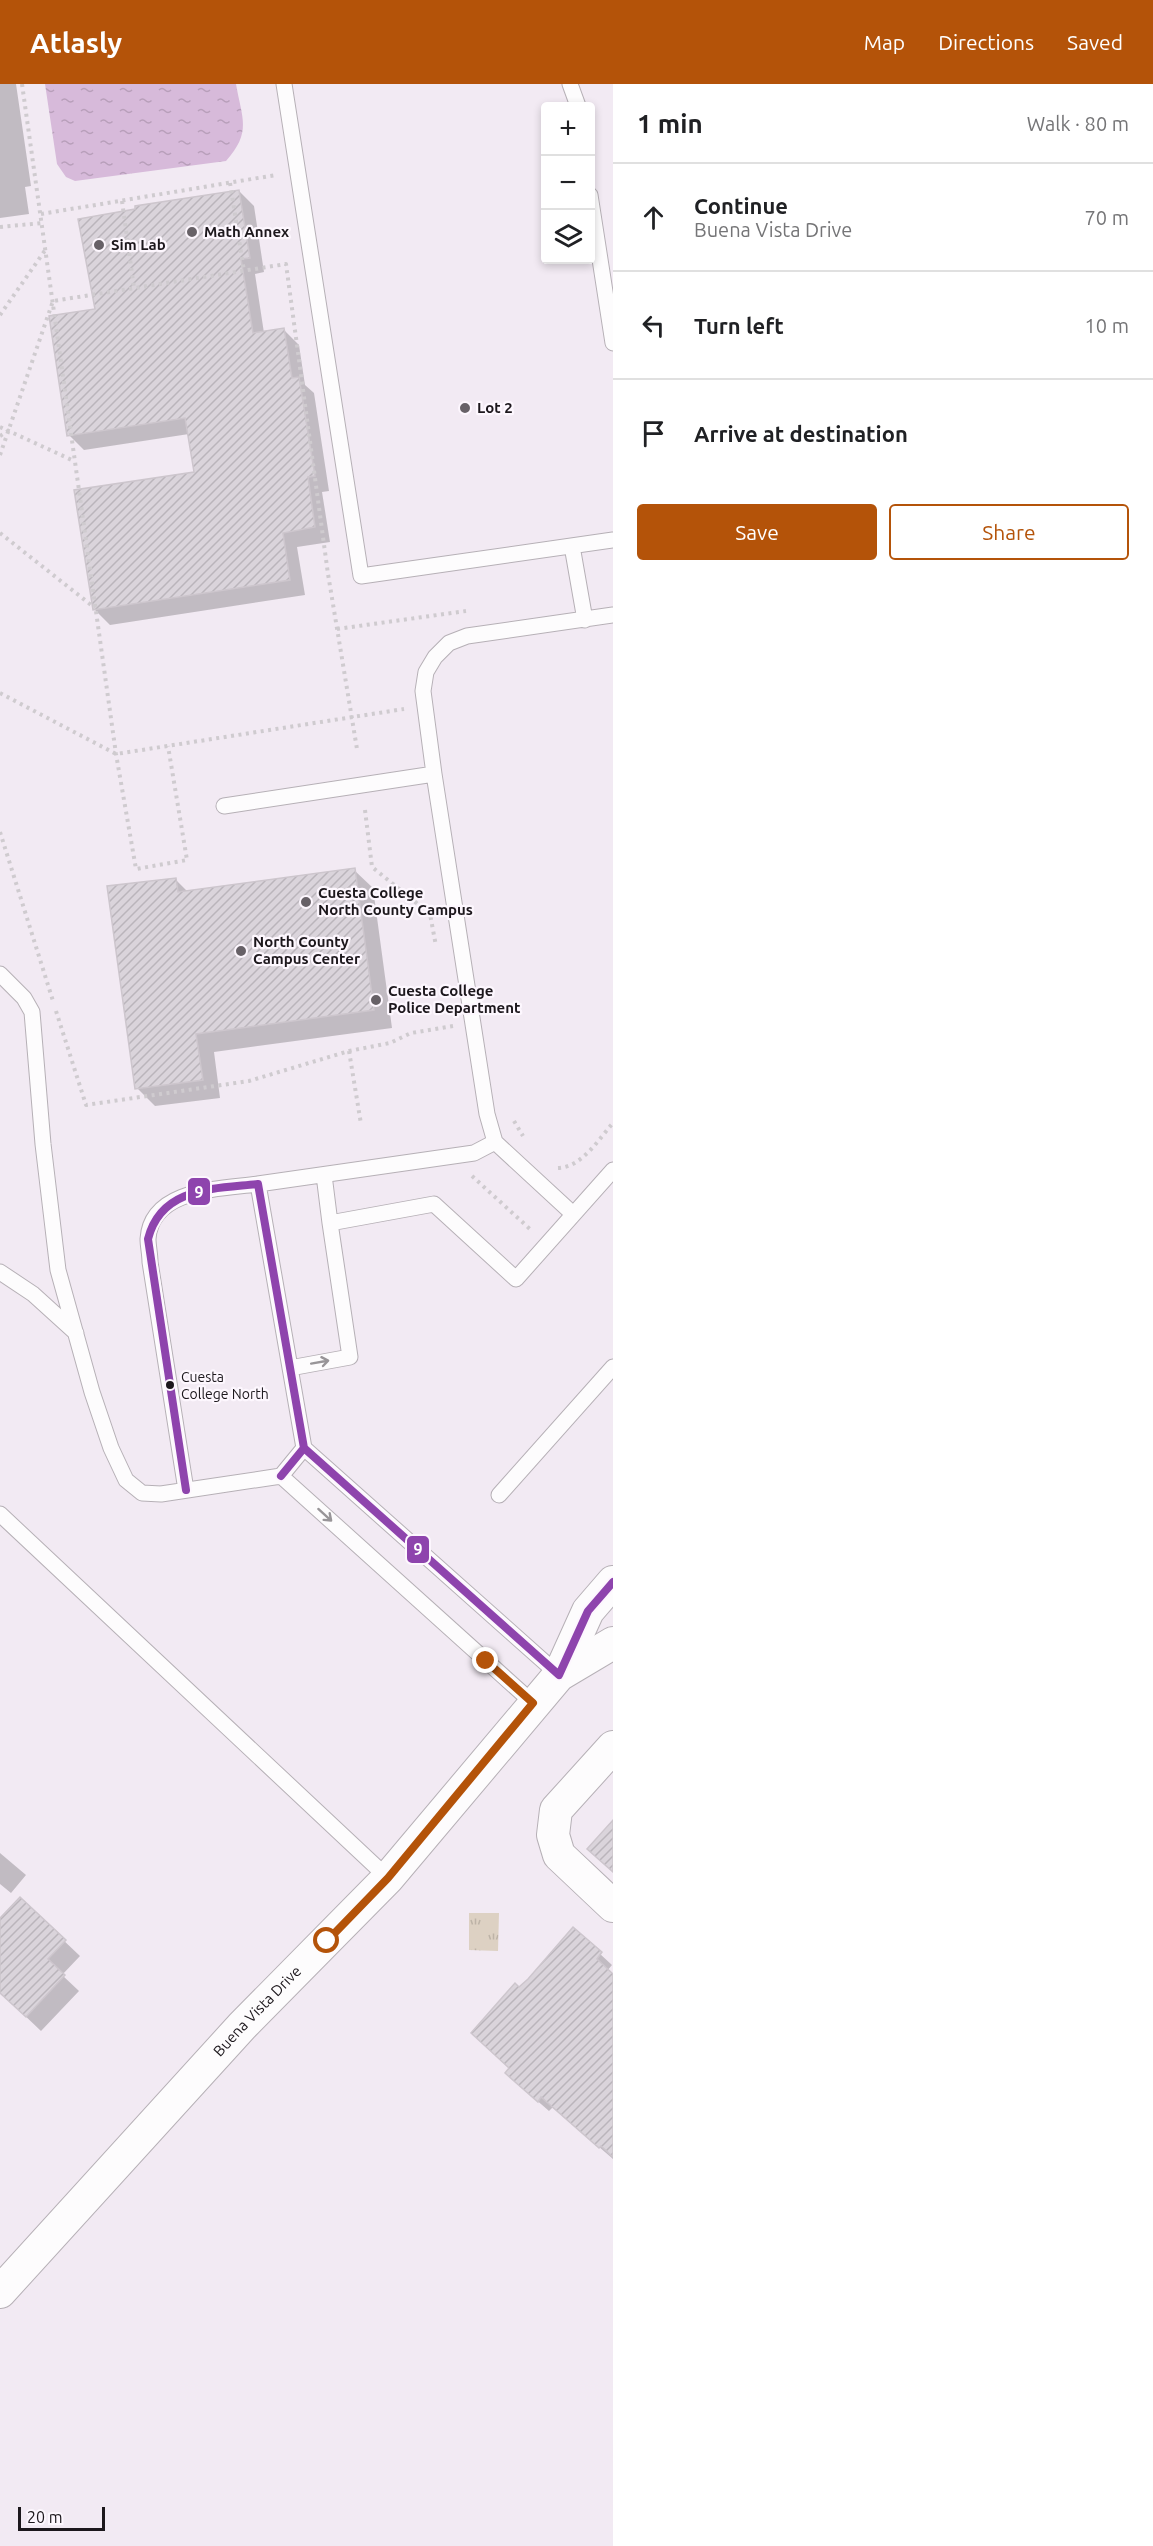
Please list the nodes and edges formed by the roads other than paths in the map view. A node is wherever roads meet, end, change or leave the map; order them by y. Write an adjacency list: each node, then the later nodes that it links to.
1 (284, 84): 7 (lane)
2 (570, 84): 3 (lane)
3 (577, 102)
4 (593, 210): 5 (lane)
5 (613, 343)
6 (613, 540): 7 (lane)
7 (572, 546): 9 (lane)
8 (613, 615): 9 (lane)
9 (585, 620): 10 (lane)
10 (434, 774): 11 (lane); 13 (lane)
11 (224, 806)
12 (0, 974): 20 (lane)
13 (495, 1142): 15 (lane); 17 (lane)
14 (613, 1170): 17 (lane)
15 (324, 1174): 16 (lane); 18 (lane)
16 (258, 1184): 22 (lane); 25 (lane)
17 (573, 1214): 18 (lane)
18 (330, 1223): 22 (lane, one-way to 18)
19 (0, 1272): 20 (lane)
20 (76, 1333): 25 (lane)
21 (613, 1367): 26 (lane)
22 (290, 1368): 23 (lane)
23 (304, 1448): 24 (lane); 30 (lane)
24 (281, 1476): 25 (lane); 31 (lane, one-way to 31)
25 (186, 1490)
26 (499, 1495)
27 (0, 1514): 33 (lane)
28 (613, 1582): 30 (street, Buena Vista Drive)
29 (613, 1643): 30 (street, Buena Vista Drive)
30 (559, 1675): 31 (street, Buena Vista Drive)
31 (533, 1703): 33 (street, Buena Vista Drive)
32 (613, 1747): 34 (street)
33 (388, 1878): 35 (street, Buena Vista Drive)
34 (613, 1906)
35 (0, 2292)

